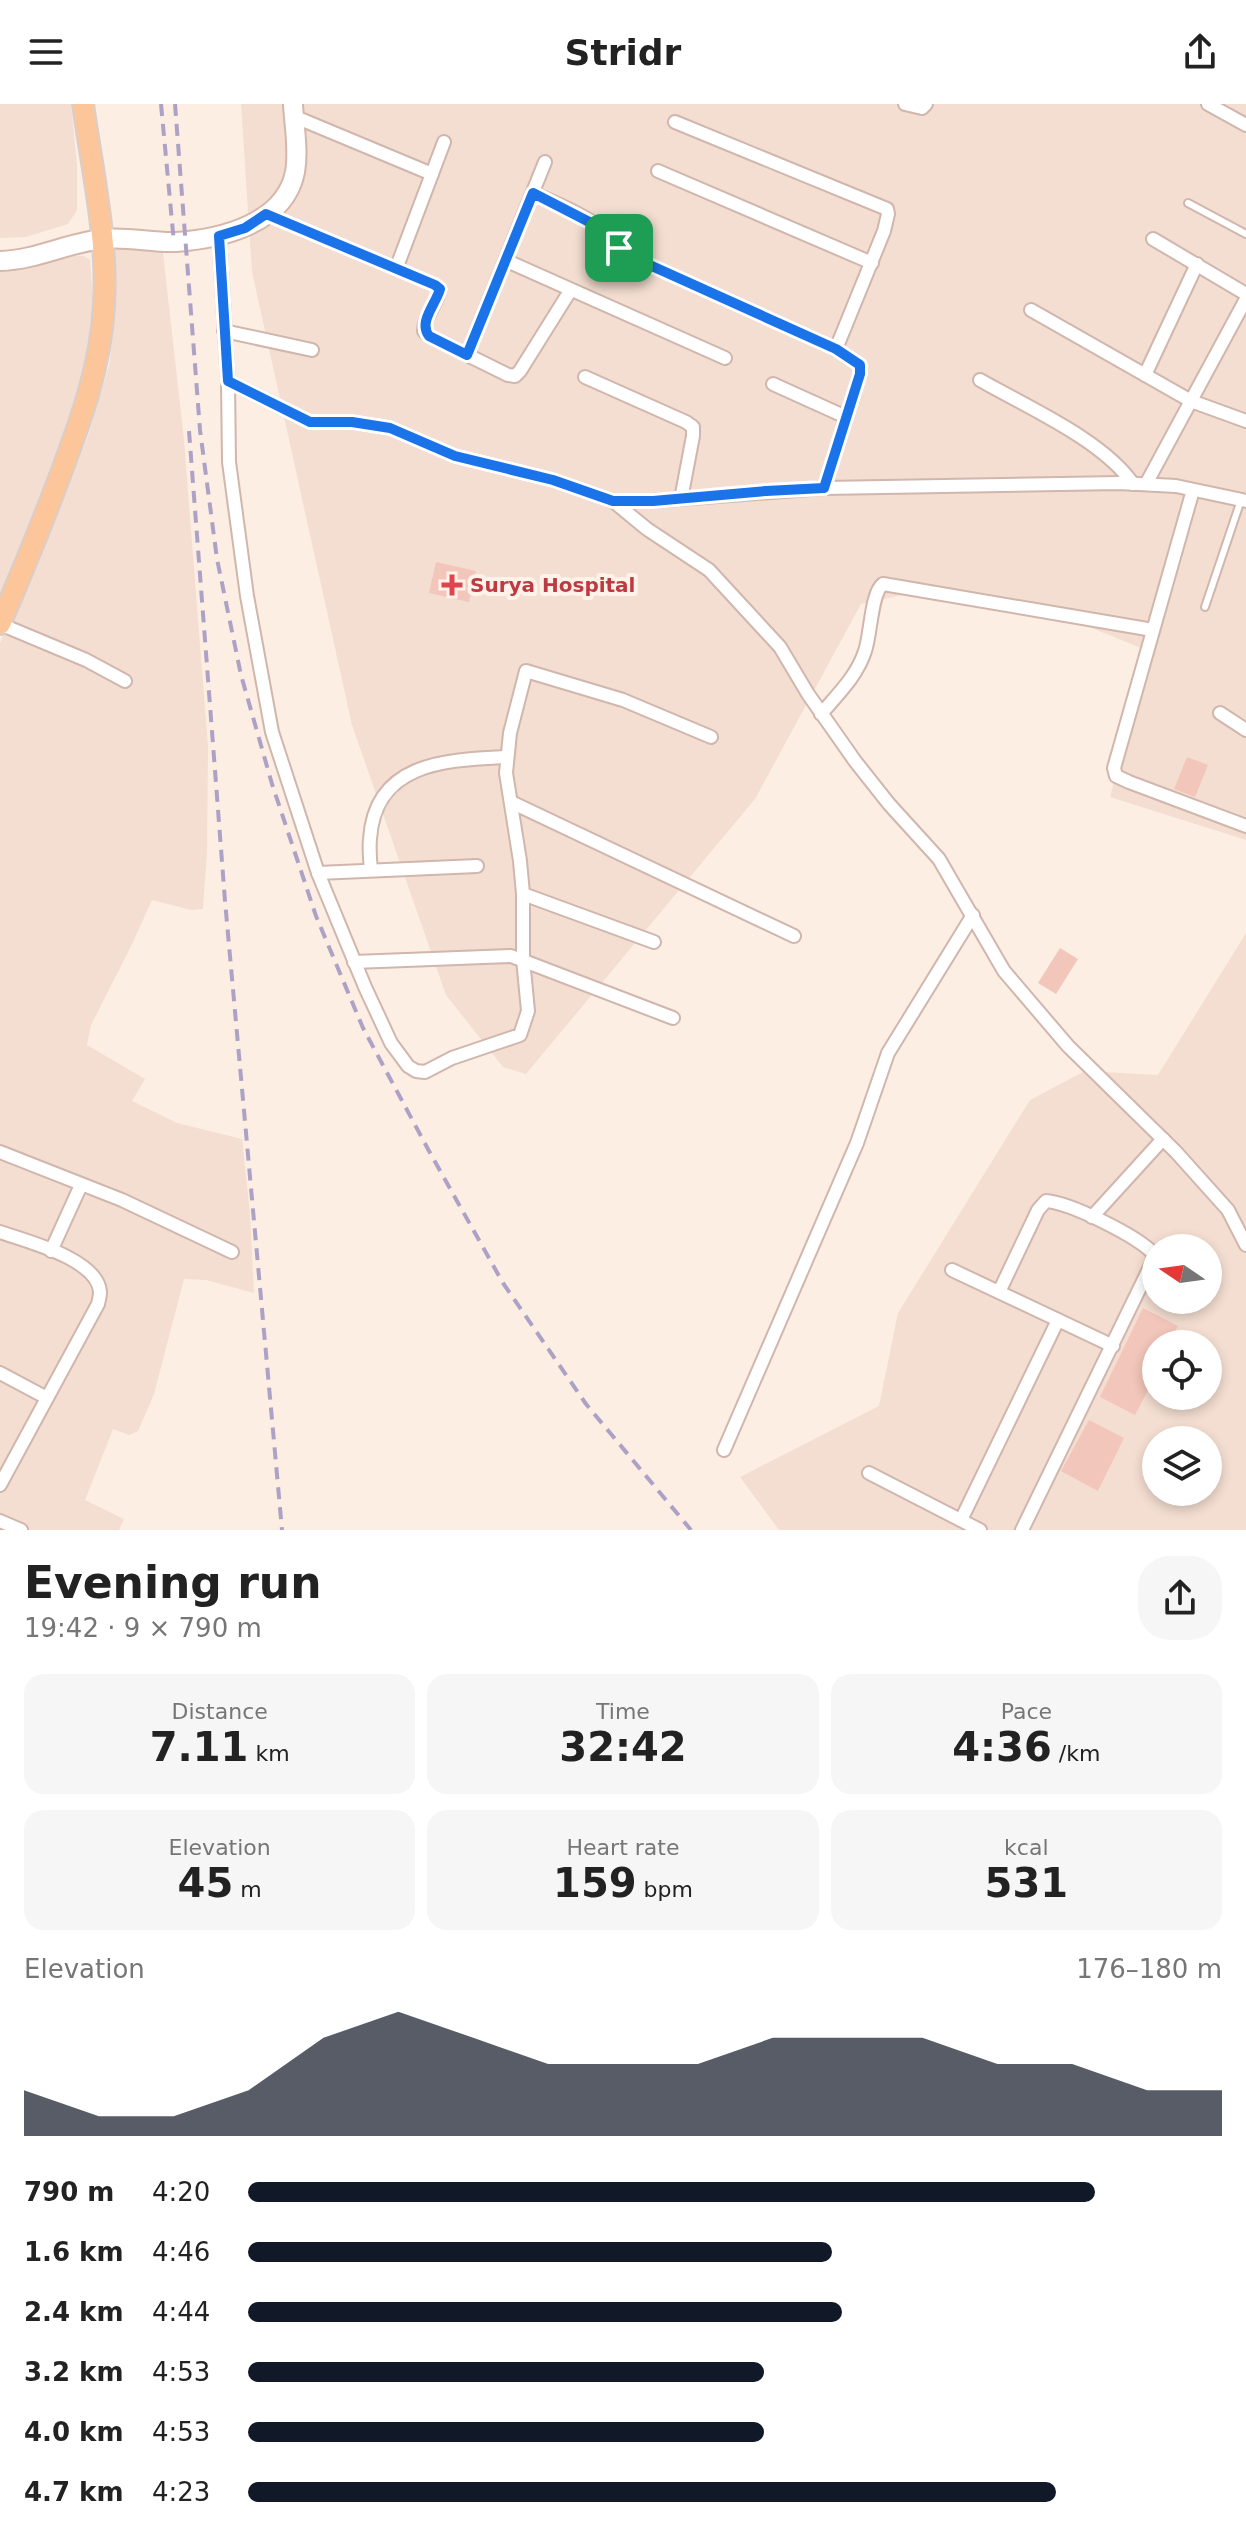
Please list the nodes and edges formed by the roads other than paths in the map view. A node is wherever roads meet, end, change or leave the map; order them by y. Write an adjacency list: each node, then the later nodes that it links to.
1 (83, 104): 17 (main road)
2 (905, 104): 3 (street)
3 (926, 104)
4 (1208, 104): 7 (street)
5 (293, 110): 11 (street); 14 (street)
6 (675, 122): 21 (street)
7 (1246, 125)
8 (444, 142): 11 (street)
9 (545, 162): 12 (street)
10 (658, 171): 21 (street)
11 (432, 174): 23 (street)
12 (533, 193): 20 (street); 28 (street)
13 (1188, 203): 15 (lane)
14 (266, 214): 16 (street); 23 (street)
15 (1246, 234)
16 (219, 236): 17 (street); 27 (street)
17 (102, 239): 19 (street); 47 (main road)
18 (1153, 239): 22 (street)
19 (0, 261)
20 (507, 261): 24 (street); 30 (street)
21 (872, 263): 28 (street)
22 (1197, 264): 25 (street); 32 (street)
23 (396, 269): 30 (street)
24 (570, 291): 30 (street); 31 (street)
25 (1246, 297): 37 (street)
26 (1031, 310): 32 (street)
27 (224, 331): 29 (street); 35 (street)
28 (836, 349): 38 (street)
29 (312, 350)
30 (467, 355)
31 (725, 358)
32 (1145, 375): 37 (street)
33 (585, 377): 43 (street)
34 (980, 380): 40 (street)
35 (228, 381): 45 (street); 59 (street)
36 (773, 384): 38 (street)
37 (1191, 401): 39 (street); 40 (street)
38 (846, 417): 41 (street)
39 (1246, 421)
40 (1139, 484): 41 (street); 42 (street)
41 (824, 488): 43 (street)
42 (1193, 490): 44 (street); 48 (street)
43 (681, 499): 45 (street)
44 (1244, 500): 46 (lane)
45 (613, 501): 51 (street)
46 (1205, 607)
47 (0, 624): 49 (street)
48 (1153, 630): 51 (street); 56 (street)
49 (125, 681)
50 (1220, 713): 52 (street)
51 (821, 714): 61 (street)
52 (1246, 730)
53 (711, 737): 54 (street)
54 (507, 757): 55 (street); 58 (street)
55 (511, 802): 60 (street); 62 (street)
56 (1246, 826)
57 (477, 866): 58 (street)
58 (371, 870): 59 (street)
59 (318, 873): 65 (street)
60 (523, 894): 63 (street); 64 (street)
61 (973, 915): 67 (street); 81 (street)
62 (794, 936)
63 (654, 942)
64 (523, 959): 65 (street); 65 (street); 66 (street)
65 (354, 962)
66 (673, 1018)
67 (1163, 1139): 70 (street); 72 (street)
68 (0, 1152): 69 (street)
69 (81, 1185): 73 (street); 74 (street)
70 (1092, 1217): 76 (street); 78 (street)
71 (0, 1232): 73 (street)
72 (1246, 1245)
73 (51, 1251): 80 (street)
74 (232, 1252)
75 (952, 1270): 76 (street)
76 (999, 1292): 77 (street)
77 (1058, 1320): 78 (street); 84 (street)
78 (1113, 1346): 88 (street)
79 (0, 1373): 80 (street)
80 (47, 1398): 83 (street)
81 (724, 1450)
82 (869, 1473): 84 (street)
83 (0, 1485)
84 (961, 1520): 87 (street)
85 (0, 1521): 86 (street)
86 (21, 1530)
87 (980, 1530)
88 (1022, 1530)

